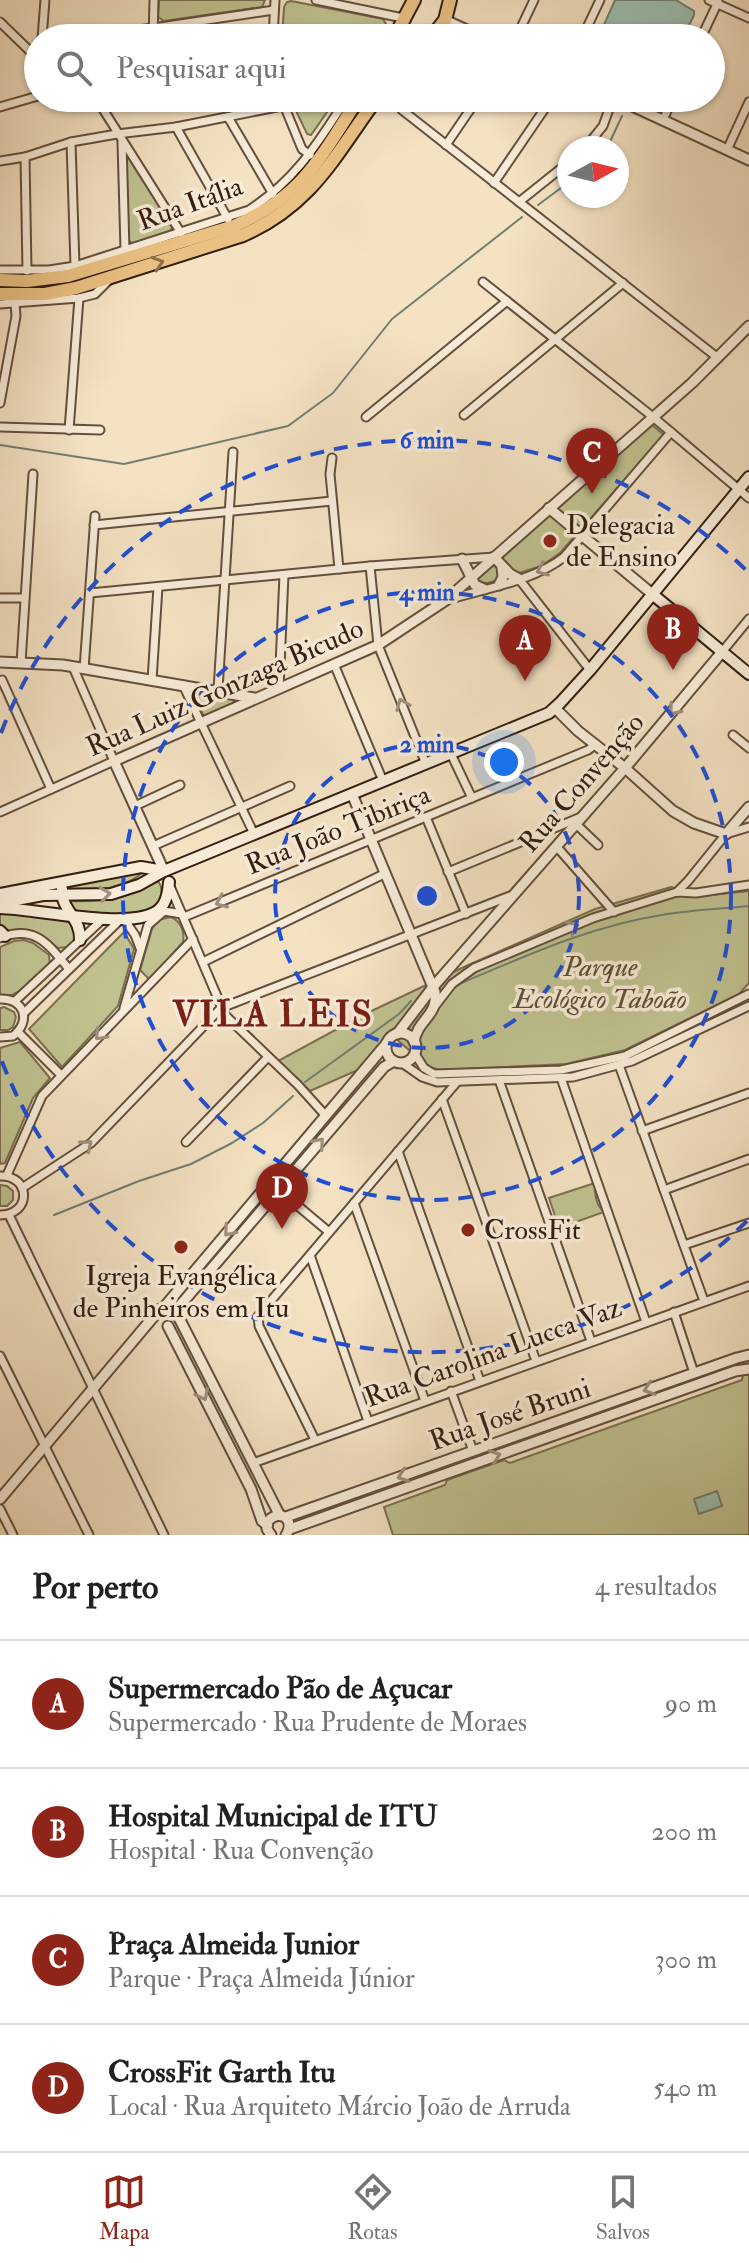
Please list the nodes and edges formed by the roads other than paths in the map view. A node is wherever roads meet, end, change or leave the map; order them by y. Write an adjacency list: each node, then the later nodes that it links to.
1 (45, 0): 14 (street)
2 (154, 0): 15 (street)
3 (275, 0): 10 (street)
4 (316, 0): 9 (street)
5 (534, 0): 20 (street)
6 (600, 0): 21 (street)
7 (715, 1): 11 (street); 22 (street)
8 (451, 2): 12 (main road)
9 (409, 6)
10 (274, 10): 16 (street); 17 (street)
11 (749, 18)
12 (445, 20): 18 (main road); 19 (street)
13 (0, 22): 23 (street)
14 (43, 24)
15 (153, 24)
16 (174, 24)
17 (274, 24)
18 (442, 24)
19 (454, 24)
20 (523, 24)
21 (589, 24)
22 (706, 24)
23 (24, 45)
24 (24, 99): 26 (street)
25 (749, 102): 46 (street)
26 (2, 104)
27 (105, 112): 43 (street)
28 (246, 112): 39 (street)
29 (285, 112): 47 (street)
30 (338, 112): 47 (street, Rua Itália)
31 (350, 112): 62 (main road)
32 (376, 112): 61 (main road, one-way to 32)
33 (405, 112): 45 (street)
34 (468, 112): 45 (street)
35 (542, 112): 52 (street)
36 (608, 112): 42 (street)
37 (645, 112): 40 (street)
38 (667, 112): 40 (street)
39 (228, 117): 41 (street); 53 (street)
40 (663, 120): 46 (street)
41 (176, 127): 43 (street); 55 (street)
42 (595, 136)
43 (120, 137): 44 (street); 56 (street); 57 (street)
44 (71, 142): 48 (street); 58 (street)
45 (446, 145): 52 (street)
46 (727, 150): 49 (street)
47 (310, 155): 53 (street, Rua Itália)
48 (25, 157): 50 (street); 60 (street)
49 (749, 160)
50 (0, 161)
51 (557, 172): 54 (street)
52 (494, 183): 54 (street)
53 (273, 194): 55 (street, Rua Itália)
54 (519, 202): 64 (street)
55 (228, 219): 56 (street, Rua Itália)
56 (181, 233): 57 (street, Rua Itália)
57 (125, 250): 58 (street, Rua Itália)
58 (75, 266): 60 (street, Rua Itália)
59 (0, 270): 60 (street, Rua Itália)
60 (27, 271)
61 (110, 278): 65 (main road); 66 (street)
62 (0, 280)
63 (483, 282): 67 (street)
64 (623, 283): 71 (street); 72 (street)
65 (0, 294)
66 (79, 298): 69 (street); 78 (street)
67 (507, 301): 71 (street); 75 (street)
68 (0, 304): 69 (street)
69 (15, 304): 73 (street)
70 (748, 330): 72 (street, Rua Luiz Gonzaga Bicudo)
71 (555, 339): 74 (street); 76 (street)
72 (718, 358): 76 (street, Rua Luiz Gonzaga Bicudo)
73 (0, 403)
74 (464, 415)
75 (366, 417)
76 (653, 417): 80 (street); 88 (street, Rua Luiz Gonzaga Bicudo)
77 (0, 427): 78 (street)
78 (69, 430): 79 (street)
79 (100, 430)
80 (671, 432): 85 (street); 90 (street)
81 (233, 452): 89 (street)
82 (332, 458): 87 (street)
83 (33, 474): 106 (street)
84 (749, 477): 85 (main road)
85 (738, 489): 86 (street); 104 (main road)
86 (749, 498)
87 (332, 501): 89 (street); 95 (street)
88 (549, 508): 90 (street); 91 (street, Rua Luiz Gonzaga Bicudo)
89 (229, 512): 99 (street); 103 (street)
90 (582, 536): 98 (street, one-way to 98); 104 (street)
91 (494, 557): 92 (street); 94 (street); 97 (street, Rua Luiz Gonzaga Bicudo)
92 (462, 559): 93 (street); 97 (street)
93 (370, 566): 95 (street); 109 (street)
94 (502, 567): 98 (street); 100 (street)
95 (339, 569): 96 (street)
96 (284, 575): 99 (street); 121 (street)
97 (471, 578): 102 (street); 107 (street, Rua Luiz Gonzaga Bicudo)
98 (519, 579): 100 (street); 115 (street)
99 (225, 580): 101 (street); 122 (street)
100 (499, 585): 102 (street)
101 (158, 587): 103 (street); 117 (street)
102 (484, 589): 107 (street)
103 (90, 593): 114 (street)
104 (651, 593): 110 (main road); 115 (main road)
105 (0, 598): 106 (street)
106 (24, 598): 112 (street)
107 (446, 600): 109 (street, Rua Luiz Gonzaga Bicudo)
108 (749, 619): 110 (street, Rua Convenção)
109 (378, 645): 113 (street, Rua Luiz Gonzaga Bicudo); 132 (street, one-way to 109)
110 (722, 652): 116 (main road); 133 (street, Rua Convenção, one-way to 133)
111 (0, 662): 112 (street); 118 (street)
112 (21, 663): 114 (street)
113 (334, 664): 121 (street, Rua Luiz Gonzaga Bicudo); 134 (street)
114 (79, 668): 117 (street); 131 (street)
115 (590, 670): 125 (main road)
116 (749, 674)
117 (152, 680): 119 (street)
118 (1, 684): 137 (street)
119 (183, 685): 120 (street); 123 (street)
120 (197, 687): 122 (street); 123 (street)
121 (279, 688): 124 (street, Rua Luiz Gonzaga Bicudo)
122 (218, 690): 124 (street)
123 (189, 697): 126 (street)
124 (256, 698): 126 (street, Rua Luiz Gonzaga Bicudo)
125 (555, 708): 128 (street); 130 (main road)
126 (201, 723): 131 (street, Rua Luiz Gonzaga Bicudo); 141 (street)
127 (733, 735): 129 (street)
128 (596, 744): 133 (street); 139 (street, Rua João Tibiriça)
129 (749, 748)
130 (451, 754): 132 (main road); 139 (street)
131 (114, 761): 137 (street, Rua Luiz Gonzaga Bicudo); 140 (street)
132 (426, 764): 134 (main road)
133 (625, 768): 145 (street, Rua Convenção); 148 (street)
134 (383, 781): 138 (main road)
135 (180, 785): 140 (street)
136 (290, 786): 141 (street)
137 (51, 789): 143 (street, Rua Luiz Gonzaga Bicudo)
138 (352, 794): 147 (main road); 149 (street)
139 (472, 798): 144 (street, Rua João Tibiriça)
140 (135, 806): 151 (street)
141 (241, 807): 147 (street); 151 (street)
142 (749, 807): 148 (street)
143 (0, 812)
144 (426, 817): 149 (street, Rua João Tibiriça); 154 (street)
145 (580, 820): 150 (street); 152 (street, Rua Convenção); 154 (street)
146 (749, 827): 148 (street)
147 (254, 834): 153 (main road)
148 (726, 834): 159 (street)
149 (370, 840): 155 (street); 168 (street, Rua João Tibiriça, one-way to 168)
150 (598, 845)
151 (153, 846): 153 (street)
152 (557, 847): 161 (street, Rua Convenção); 165 (street)
153 (164, 871): 156 (main road); 157 (street); 162 (main road, one-way to 153)
154 (448, 872): 166 (street)
155 (384, 874): 173 (street); 178 (street)
156 (68, 880): 160 (main road); 162 (main road)
157 (169, 882): 168 (street); 170 (main road)
158 (749, 885): 159 (street)
159 (677, 892): 165 (street)
160 (0, 894)
161 (516, 894): 163 (street); 171 (street, Rua Convenção)
162 (62, 895): 164 (main road); 167 (main road)
163 (488, 905): 166 (street); 171 (street)
164 (0, 906): 167 (main road)
165 (614, 912): 186 (street, one-way to 165)
166 (466, 914): 173 (street)
167 (72, 915): 169 (main road); 175 (main road)
168 (183, 916): 174 (street); 176 (street, Rua João Tibiriça)
169 (104, 918): 170 (main road); 175 (street)
170 (122, 919): 176 (street); 179 (street)
171 (495, 919): 182 (street, Rua Convenção)
172 (2, 935): 177 (street)
173 (410, 936): 182 (street); 188 (street)
174 (193, 939): 178 (street); 181 (street)
175 (80, 940): 177 (street)
176 (141, 951): 180 (street, Rua João Tibiriça)
177 (61, 958): 179 (street); 185 (street)
178 (203, 962): 188 (street)
179 (69, 969): 190 (street)
180 (136, 969): 181 (street); 189 (street, Rua João Tibiriça)
181 (151, 982): 189 (street)
182 (431, 984): 186 (street); 192 (street)
183 (749, 994): 196 (street)
184 (0, 999): 185 (street)
185 (15, 1001): 190 (street)
186 (435, 1006): 194 (street)
187 (749, 1006): 199 (street)
188 (221, 1008): 197 (street); 212 (street, one-way to 188)
189 (124, 1010): 200 (street, one-way to 200)
190 (24, 1013): 191 (street)
191 (18, 1032): 193 (street); 200 (street)
192 (397, 1034): 194 (street); 195 (street)
193 (0, 1037)
194 (414, 1042): 196 (street)
195 (387, 1043): 198 (street); 206 (street)
196 (415, 1054): 198 (street)
197 (268, 1057): 206 (street); 208 (street)
198 (398, 1062): 203 (street); 213 (street, one-way to 198)
199 (619, 1065): 201 (street); 207 (street)
200 (61, 1075): 211 (street)
201 (561, 1078): 202 (street); 226 (street)
202 (499, 1080): 203 (street); 229 (street)
203 (457, 1082): 205 (street)
204 (749, 1093): 207 (street)
205 (442, 1099): 209 (street); 232 (street)
206 (326, 1116): 223 (street, one-way to 223)
207 (642, 1131): 214 (street)
208 (186, 1142)
209 (398, 1151): 215 (street); 235 (street)
210 (749, 1159): 214 (street)
211 (3, 1176): 212 (street)
212 (22, 1188): 216 (street)
213 (279, 1190): 218 (street); 225 (street)
214 (664, 1190): 219 (street)
215 (354, 1203): 218 (street); 238 (street)
216 (4, 1215): 236 (street)
217 (749, 1223): 219 (street)
218 (329, 1232): 220 (street)
219 (684, 1245): 222 (street)
220 (310, 1255): 239 (street); 240 (street)
221 (749, 1286): 222 (street, Rua Carolina Lucca Vaz)
222 (704, 1301): 224 (street, Rua Carolina Lucca Vaz)
223 (163, 1307): 225 (street); 227 (street); 228 (street)
224 (674, 1312): 226 (street, Rua Carolina Lucca Vaz); 234 (street)
225 (178, 1314): 227 (street); 243 (street)
226 (646, 1322): 229 (street, Rua Carolina Lucca Vaz)
227 (166, 1325): 228 (street); 247 (street, one-way to 247)
228 (145, 1327): 236 (street)
229 (591, 1341): 232 (street, Rua Carolina Lucca Vaz)
230 (749, 1355): 234 (street, Rua José Bruni)
231 (0, 1356): 241 (street)
232 (536, 1361): 235 (street, Rua Carolina Lucca Vaz)
233 (749, 1369): 248 (street, Rua José Bruni, one-way to 233)
234 (694, 1373): 242 (street, Rua José Bruni, one-way to 242)
235 (480, 1381): 237 (street, Rua Carolina Lucca Vaz)
236 (93, 1389): 241 (street); 251 (street)
237 (451, 1391): 238 (street, Rua Carolina Lucca Vaz); 242 (street)
238 (425, 1401): 239 (street, Rua Carolina Lucca Vaz)
239 (368, 1421): 240 (street, Rua Carolina Lucca Vaz)
240 (315, 1440): 243 (street, Rua Carolina Lucca Vaz)
241 (45, 1446): 244 (street); 250 (street)
242 (473, 1451): 246 (street, Rua José Bruni, one-way to 246)
243 (253, 1463): 246 (street)
244 (0, 1499)
245 (0, 1509): 249 (street)
246 (282, 1516): 247 (street); 248 (street)
247 (270, 1532)
248 (288, 1532)
249 (13, 1535)
250 (89, 1535)
251 (164, 1535)

